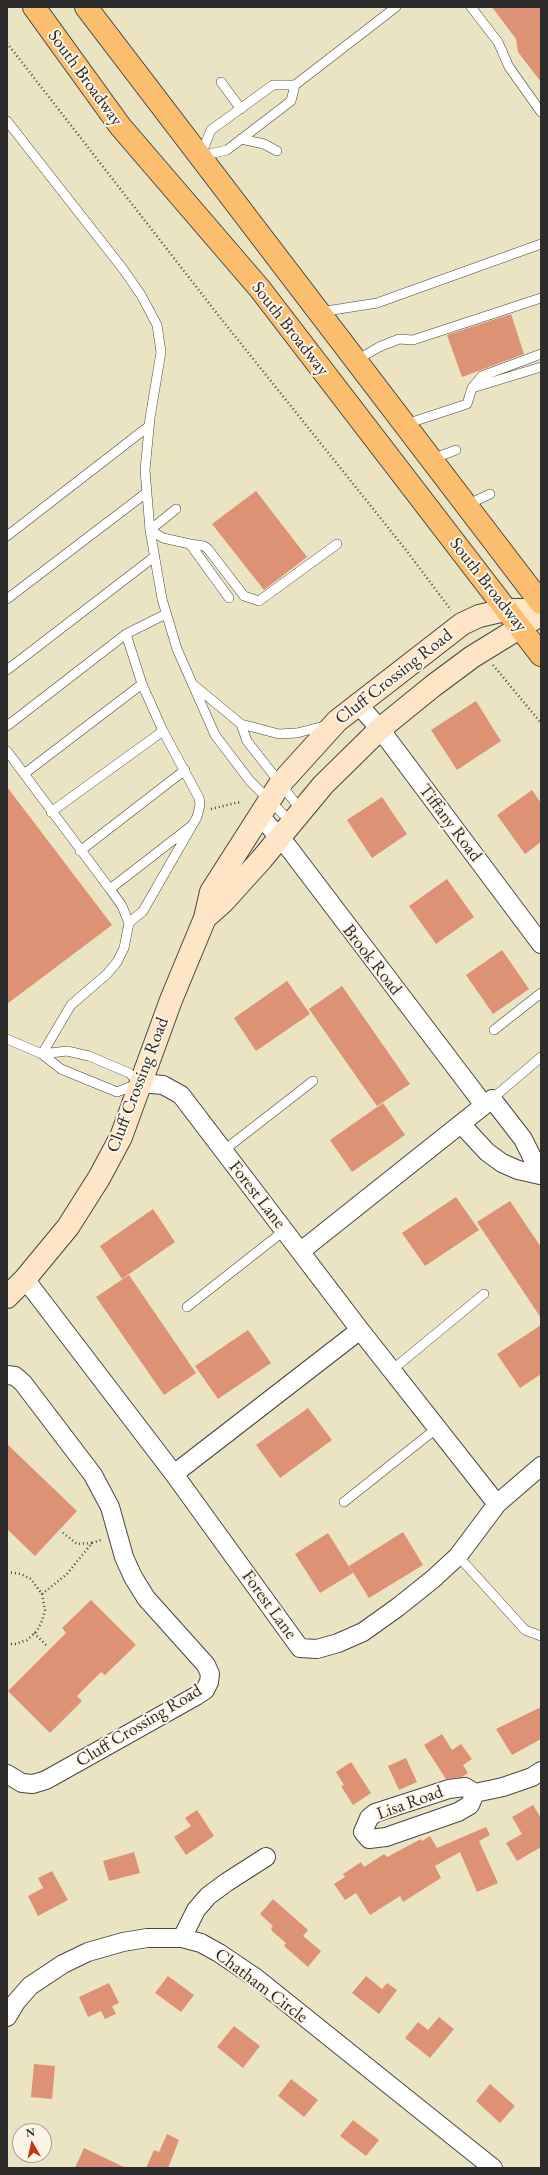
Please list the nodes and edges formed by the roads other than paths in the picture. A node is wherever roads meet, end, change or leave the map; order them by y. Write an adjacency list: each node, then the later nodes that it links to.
1 (34, 7): 36 (main road, South Broadway)
2 (86, 7): 12 (main road, South Broadway)
3 (396, 7): 6 (lane)
4 (471, 7): 8 (lane)
5 (221, 82): 7 (lane)
6 (295, 85): 7 (lane); 10 (lane)
7 (241, 108): 12 (lane)
8 (541, 112)
9 (7, 121): 21 (lane)
10 (241, 139): 11 (lane); 12 (lane)
11 (277, 151)
12 (201, 156): 15 (main road, South Broadway)
13 (541, 244): 15 (lane)
14 (541, 298): 17 (lane)
15 (320, 312): 17 (main road, South Broadway)
16 (541, 354): 19 (lane)
17 (357, 360): 20 (main road, South Broadway)
18 (541, 367): 19 (lane)
19 (472, 388): 20 (lane)
20 (406, 424): 23 (main road, South Broadway)
21 (149, 426): 24 (lane); 29 (lane)
22 (456, 450): 23 (lane)
23 (432, 459): 26 (main road, South Broadway)
24 (146, 493): 28 (lane); 34 (lane)
25 (490, 494): 26 (lane)
26 (467, 505): 35 (main road, South Broadway)
27 (176, 509): 28 (lane)
28 (150, 530): 30 (lane); 32 (lane)
29 (7, 536)
30 (190, 544): 31 (lane); 33 (lane)
31 (337, 544)
32 (154, 557): 38 (lane); 43 (lane)
33 (229, 598)
34 (7, 599)
35 (541, 603)
36 (505, 610): 37 (street, Cluff Crossing Road); 40 (main road, South Broadway); 46 (street, Cluff Crossing Road)
37 (541, 610)
38 (166, 614): 41 (lane); 45 (lane)
39 (541, 614): 40 (street, Cluff Crossing Road)
40 (521, 628): 42 (main road, South Broadway); 50 (street, Cluff Crossing Road)
41 (126, 634): 44 (lane); 49 (lane)
42 (541, 655)
43 (7, 670)
44 (142, 684): 51 (lane); 54 (lane)
45 (194, 685): 48 (lane); 55 (lane)
46 (357, 703): 47 (street, Cluff Crossing Road); 50 (street, Tiffany Road)
47 (335, 723): 48 (lane); 55 (street, Cluff Crossing Road)
48 (241, 724): 55 (lane)
49 (7, 726)
50 (380, 729): 57 (street, Cluff Crossing Road); 63 (street, Tiffany Road)
51 (163, 731): 53 (lane); 56 (lane)
52 (7, 751): 54 (lane)
53 (185, 770): 58 (lane); 59 (lane)
54 (24, 774): 56 (lane)
55 (270, 800): 57 (street, Brook Road); 57 (lane); 61 (street, Cluff Crossing Road)
56 (52, 812): 59 (lane)
57 (290, 823): 61 (street, Cluff Crossing Road); 71 (street, Brook Road)
58 (193, 824): 60 (lane); 62 (lane)
59 (80, 851): 60 (lane)
60 (110, 889): 62 (lane)
61 (205, 918): 70 (street, Cluff Crossing Road)
62 (129, 923): 67 (lane)
63 (541, 944)
64 (541, 993): 65 (lane)
65 (494, 1030)
66 (7, 1039): 67 (lane)
67 (42, 1054): 70 (lane); 70 (lane)
68 (541, 1057): 71 (lane)
69 (313, 1081): 73 (lane)
70 (140, 1084): 73 (street, Forest Lane); 77 (street, Cluff Crossing Road)
71 (488, 1102): 72 (street); 74 (street, Brook Road)
72 (461, 1124): 74 (street); 76 (street)
73 (223, 1151): 75 (street, Forest Lane)
74 (541, 1175)
75 (284, 1230): 76 (street, Forest Lane); 80 (lane)
76 (301, 1251): 81 (street, Forest Lane)
77 (25, 1280): 79 (street, Cluff Crossing Road); 86 (street, Forest Lane)
78 (484, 1294): 82 (lane)
79 (7, 1297)
80 (187, 1308)
81 (360, 1330): 82 (street, Forest Lane); 86 (street)
82 (392, 1370): 84 (street, Forest Lane)
83 (7, 1375): 91 (street, Cluff Crossing Road)
84 (437, 1428): 87 (lane); 88 (street, Forest Lane)
85 (541, 1466): 88 (street, Forest Lane)
86 (174, 1474): 89 (street, Forest Lane)
87 (344, 1502)
88 (497, 1504): 89 (street, Forest Lane)
89 (458, 1556): 90 (lane)
90 (541, 1636)
91 (7, 1774)
92 (538, 1780): 93 (street, Lisa Road)
93 (475, 1793): 93 (street, Lisa Road)
94 (266, 1857): 95 (street)
95 (182, 1938): 96 (street, Chatham Circle); 97 (street, Chatham Circle)
96 (7, 2017)
97 (493, 2168)

